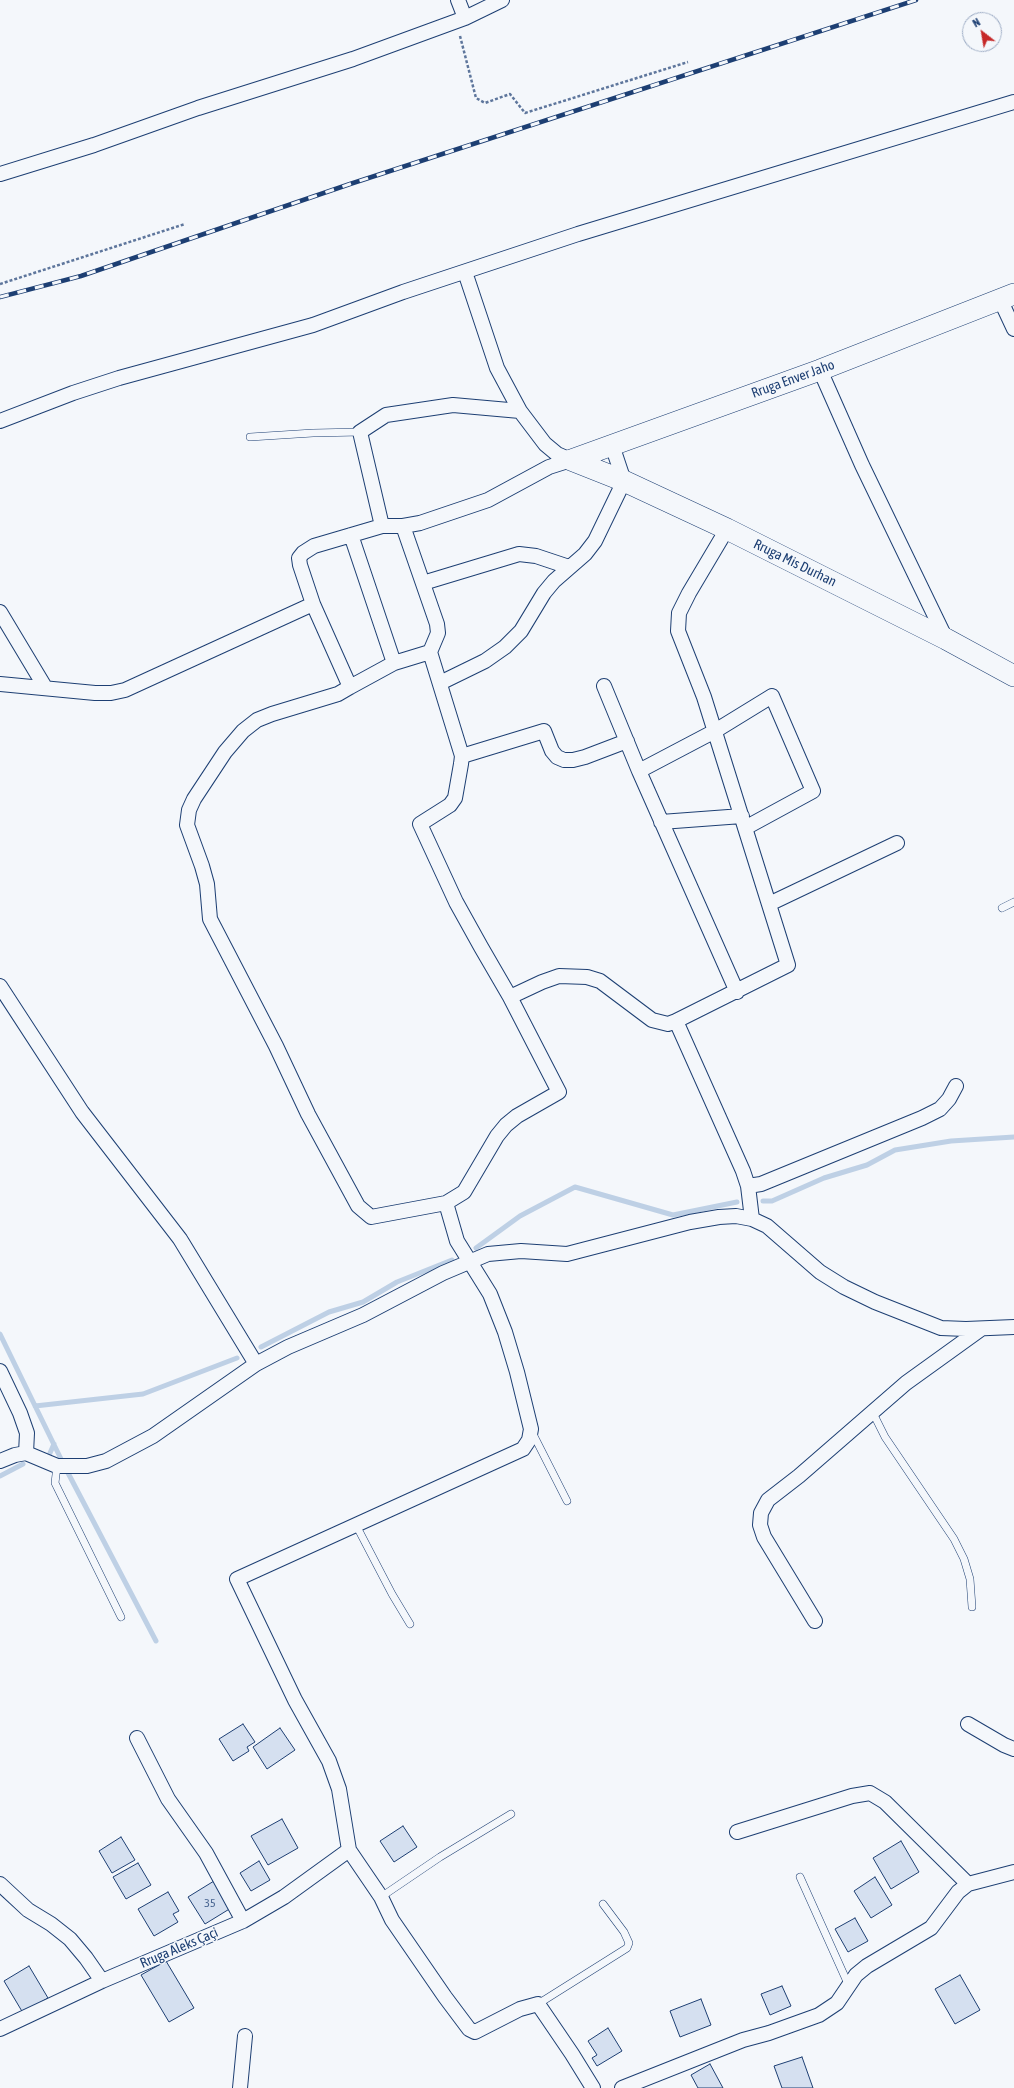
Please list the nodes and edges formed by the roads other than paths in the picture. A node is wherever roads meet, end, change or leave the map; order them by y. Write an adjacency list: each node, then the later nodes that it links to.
1 (458, 0): 3 (street)
2 (502, 0): 3 (street)
3 (461, 20): 5 (street)
4 (1014, 102): 6 (street)
5 (0, 174)
6 (465, 272): 10 (street); 11 (street)
7 (1007, 296): 8 (street); 9 (street, Rruga Enver Jaho)
8 (1014, 329)
9 (820, 370): 14 (street, Rruga Enver Jaho); 25 (street)
10 (520, 411): 12 (street); 15 (street)
11 (0, 421)
12 (360, 432): 13 (lane); 17 (street)
13 (250, 437)
14 (612, 445): 15 (street, Rruga Enver Jaho); 16 (street)
15 (571, 460): 16 (street, Rruga Mis Durhan); 18 (street)
16 (624, 481): 19 (street, Rruga Mis Durhan); 21 (street)
17 (382, 526): 18 (street); 20 (street)
18 (403, 526): 22 (street)
19 (727, 529): 25 (street, Rruga Mis Durhan); 34 (street)
20 (351, 535): 23 (street); 27 (street)
21 (569, 567): 22 (street); 29 (street)
22 (423, 583): 26 (street)
23 (313, 604): 32 (street); 33 (street)
24 (0, 612): 32 (street)
25 (946, 639): 28 (street, Rruga Mis Durhan)
26 (430, 652): 27 (street); 29 (street)
27 (394, 663): 33 (street)
28 (1014, 676)
29 (440, 683): 36 (street)
30 (0, 684): 32 (street)
31 (604, 686): 35 (street)
32 (45, 687)
33 (350, 687): 50 (street)
34 (715, 731): 37 (street); 39 (street); 39 (street)
35 (627, 741): 36 (street); 37 (street)
36 (462, 756): 46 (street)
37 (639, 771): 38 (street)
38 (661, 822): 39 (street); 45 (street)
39 (744, 822): 42 (street)
40 (897, 843): 42 (street)
41 (1014, 902): 43 (lane)
42 (769, 904): 45 (street)
43 (1002, 908)
44 (0, 986): 55 (street)
45 (737, 992): 47 (street)
46 (510, 997): 47 (street); 50 (street)
47 (676, 1021): 49 (street)
48 (956, 1086): 49 (street)
49 (748, 1186): 51 (street)
50 (446, 1203): 52 (street)
51 (752, 1218): 52 (street); 54 (street)
52 (470, 1261): 55 (street); 58 (street)
53 (1014, 1327): 54 (street)
54 (980, 1329): 57 (street)
55 (256, 1364): 61 (street)
56 (0, 1371): 59 (street)
57 (873, 1413): 64 (lane); 66 (street)
58 (530, 1429): 62 (lane); 63 (street)
59 (26, 1453): 60 (street); 61 (street)
60 (0, 1461)
61 (57, 1466): 65 (lane)
62 (567, 1501)
63 (356, 1525): 67 (lane); 73 (street)
64 (972, 1607)
65 (121, 1617)
66 (815, 1621)
67 (410, 1624)
68 (968, 1724): 70 (street)
69 (137, 1738): 80 (street)
70 (1014, 1748)
71 (511, 1814): 78 (lane)
72 (737, 1832): 77 (street)
73 (349, 1850): 78 (street); 80 (street, Rruga Aleks Çaçi)
74 (1014, 1872): 77 (street)
75 (800, 1877): 82 (lane)
76 (0, 1884): 81 (street)
77 (968, 1884): 82 (street)
78 (381, 1897): 83 (street)
79 (603, 1904): 83 (lane)
80 (243, 1921): 81 (street, Rruga Aleks Çaçi)
81 (102, 1981): 84 (street, Rruga Aleks Çaçi)
82 (849, 1987): 88 (street)
83 (538, 2004): 87 (street)
84 (0, 2029)
85 (245, 2036): 86 (street)
86 (240, 2088)
87 (593, 2088)
88 (622, 2088)

